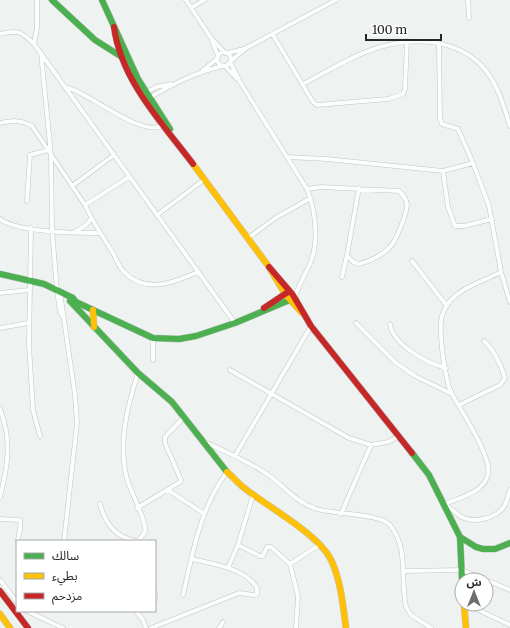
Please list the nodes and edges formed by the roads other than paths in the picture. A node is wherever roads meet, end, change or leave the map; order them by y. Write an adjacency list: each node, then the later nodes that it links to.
1 (37, 0): 17 (street)
2 (52, 0): 21 (street)
3 (102, 0): 11 (street)
4 (186, 0): 9 (street)
5 (204, 0): 9 (street)
6 (336, 0): 8 (street)
7 (468, 0): 10 (street)
8 (329, 1): 13 (street)
9 (191, 8): 14 (street)
10 (469, 18)
11 (114, 27): 21 (street); 29 (street)
12 (0, 34): 17 (street)
13 (273, 35): 18 (street); 27 (street)
14 (211, 38): 20 (street); 22 (street)
15 (407, 41): 16 (street); 27 (street); 27 (street)
16 (438, 43): 32 (street); 38 (street)
17 (34, 44): 19 (street)
18 (246, 48): 20 (street); 23 (street)
19 (41, 53): 28 (street); 35 (street)
20 (226, 53): 22 (street); 23 (street)
21 (122, 57): 29 (street)
22 (218, 58): 24 (street); 25 (street)
23 (230, 62): 24 (street); 26 (street)
24 (224, 66): 25 (street); 26 (street)
25 (203, 70): 29 (street)
26 (240, 82): 37 (street)
27 (303, 84)
28 (68, 88): 31 (street); 36 (street)
29 (146, 96): 31 (street); 33 (street)
30 (0, 123): 34 (street)
31 (164, 125): 33 (street)
32 (510, 126)
33 (173, 134): 41 (street)
34 (48, 150): 35 (street); 46 (street)
35 (51, 155): 42 (street); 53 (street)
36 (114, 155): 40 (street); 42 (street)
37 (287, 157): 39 (street); 44 (street)
38 (473, 163): 39 (street); 51 (street)
39 (443, 171): 51 (street)
40 (130, 177): 47 (street); 48 (street)
41 (205, 178): 48 (street); 56 (street)
42 (72, 186): 47 (street)
43 (359, 188): 44 (street); 57 (street); 57 (street)
44 (307, 189): 45 (street)
45 (311, 198): 56 (street); 67 (street)
46 (27, 201)
47 (85, 205): 50 (street)
48 (157, 215): 59 (street)
49 (0, 219): 52 (street)
50 (91, 219): 54 (street); 55 (street)
51 (492, 219): 60 (street)
52 (32, 228): 53 (street); 63 (street)
53 (52, 230): 54 (street); 65 (street)
54 (75, 232): 55 (street)
55 (100, 233): 59 (street)
56 (248, 238): 67 (street)
57 (347, 255): 62 (street)
58 (412, 261): 70 (street)
59 (198, 272): 74 (street)
60 (501, 272): 69 (street); 70 (street)
61 (0, 274): 63 (street)
62 (342, 277)
63 (29, 280): 64 (street); 65 (street)
64 (29, 290): 66 (street); 73 (street)
65 (59, 291): 68 (street); 109 (street)
66 (0, 293)
67 (291, 294): 74 (street); 77 (street)
68 (73, 302): 71 (street); 72 (street)
69 (510, 302)
70 (447, 306): 83 (street)
71 (91, 309): 72 (street); 78 (street); 80 (street)
72 (86, 319): 78 (street)
73 (28, 323): 79 (street); 91 (street)
74 (235, 323): 80 (street)
75 (356, 323): 87 (street)
76 (390, 324): 83 (street)
77 (311, 326): 86 (street); 92 (street)
78 (94, 327): 85 (street)
79 (0, 328)
80 (153, 338): 82 (street)
81 (484, 342): 88 (street)
82 (152, 360)
83 (446, 368): 87 (street)
84 (230, 370): 86 (street)
85 (138, 373): 90 (street); 103 (street)
86 (271, 394): 94 (street); 95 (street)
87 (452, 394): 88 (street)
88 (459, 405): 102 (street)
89 (0, 409): 100 (street)
90 (184, 417): 93 (street); 97 (street)
91 (40, 436)
92 (399, 436): 94 (street); 102 (street)
93 (205, 442): 95 (street); 96 (street)
94 (371, 445): 105 (street)
95 (235, 456): 105 (street)
96 (227, 472): 99 (street); 104 (street)
97 (168, 490): 103 (street); 104 (street)
98 (510, 490): 102 (street)
99 (254, 496): 113 (street); 114 (street)
100 (0, 497)
101 (100, 504): 110 (street)
102 (445, 504): 107 (street)
103 (138, 508): 111 (street)
104 (203, 513): 115 (street)
105 (341, 514): 119 (street)
106 (0, 518): 108 (street)
107 (460, 537): 112 (street); 118 (street)
108 (18, 540)
109 (64, 540)
110 (134, 540)
111 (139, 540)
112 (510, 543)
113 (319, 545): 116 (street); 143 (street)
114 (238, 546): 116 (street); 117 (street)
115 (192, 559): 117 (street); 123 (street)
116 (290, 564): 142 (street)
117 (228, 568): 140 (street)
118 (462, 570): 119 (street); 121 (street)
119 (403, 571): 144 (street)
120 (0, 580): 124 (street)
121 (510, 590)
122 (0, 591): 126 (street)
123 (183, 595)
124 (16, 601)
125 (16, 612): 133 (street)
126 (16, 612)
127 (28, 612): 133 (street)
128 (31, 612): 138 (street)
129 (137, 612): 139 (street)
130 (465, 612): 145 (street)
131 (482, 612): 135 (street)
132 (0, 614): 136 (street)
133 (21, 618): 137 (street)
134 (223, 622): 141 (street)
135 (510, 625)
136 (10, 628)
137 (28, 628)
138 (62, 628)
139 (146, 628)
140 (151, 628)
141 (219, 628)
142 (296, 628)
143 (346, 628)
144 (431, 628)
145 (466, 628)

